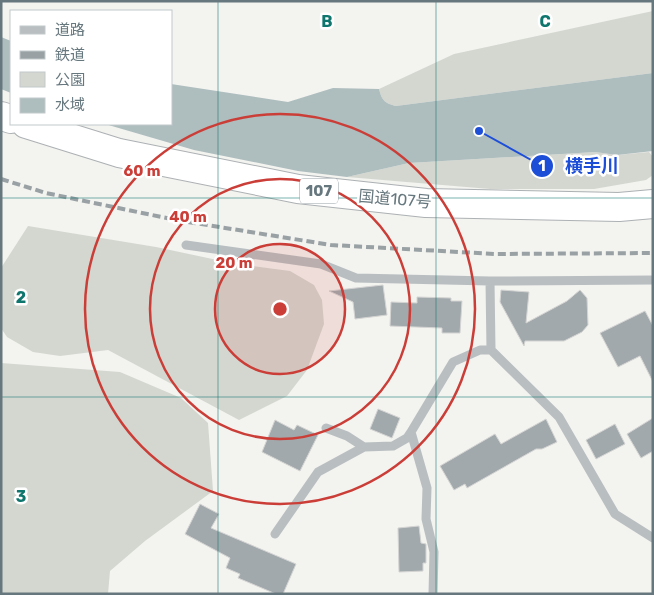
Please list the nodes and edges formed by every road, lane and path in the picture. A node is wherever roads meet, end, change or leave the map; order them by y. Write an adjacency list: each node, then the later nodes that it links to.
1 (29, 125): 2 (highway, 国道107号 / 107)
2 (653, 204)
3 (186, 245): 5 (street)
4 (653, 280): 5 (street)
5 (490, 281): 6 (street)
6 (491, 350): 8 (street); 11 (street)
7 (326, 428): 9 (street)
8 (411, 432): 9 (street); 12 (street)
9 (364, 447): 10 (street)
10 (275, 534)
11 (653, 538)
12 (433, 594)

